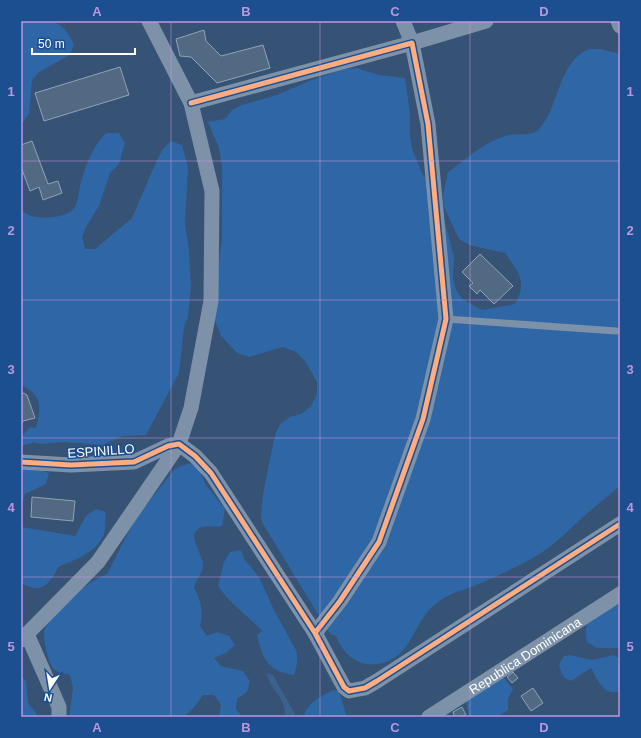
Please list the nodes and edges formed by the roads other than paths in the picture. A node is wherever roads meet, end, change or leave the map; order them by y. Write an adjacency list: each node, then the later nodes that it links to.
1 (149, 21): 7 (street)
2 (404, 21): 6 (street)
3 (486, 21): 6 (street)
4 (618, 21): 5 (street)
5 (620, 26)
6 (412, 43): 7 (street); 8 (street)
7 (191, 103): 10 (street)
8 (446, 319): 9 (lane); 14 (street)
9 (616, 331)
10 (179, 444): 11 (street, ESPINILLO); 14 (street); 15 (street)
11 (21, 462)
12 (620, 524): 14 (street)
13 (620, 594): 17 (street, Republica Dominicana)
14 (315, 633)
15 (24, 637): 16 (street)
16 (59, 717)
17 (429, 717)

